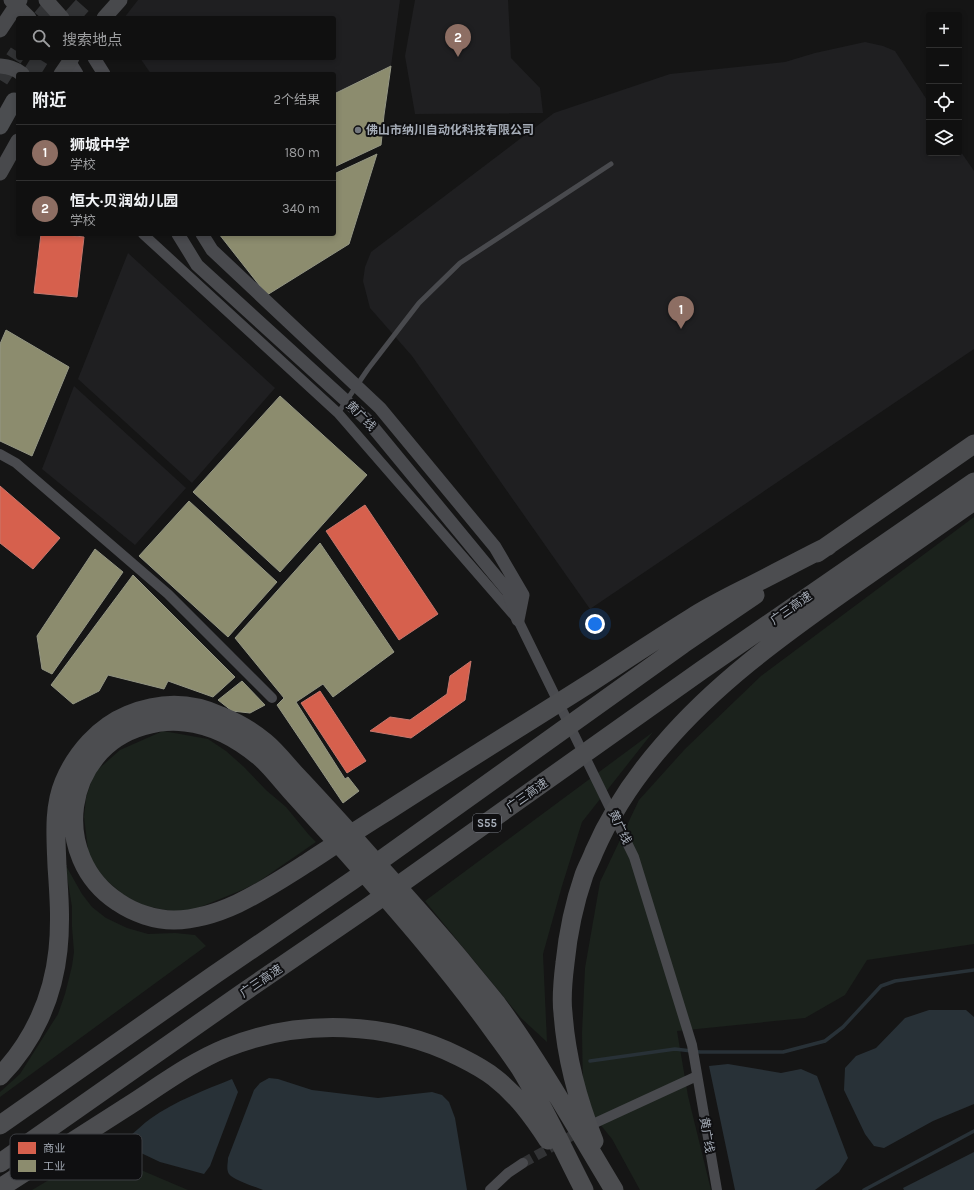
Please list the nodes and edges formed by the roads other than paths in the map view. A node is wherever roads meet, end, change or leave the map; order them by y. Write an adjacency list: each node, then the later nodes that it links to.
1 (46, 0): 5 (main road)
2 (120, 0): 6 (main road)
3 (13, 2): 4 (main road); 7 (main road)
4 (26, 16)
5 (60, 16)
6 (106, 16)
7 (0, 30)
8 (95, 60): 11 (street)
9 (0, 66): 10 (main road)
10 (20, 72)
11 (103, 72)
12 (14, 101): 13 (main road)
13 (0, 126)
14 (16, 144): 16 (main road)
15 (611, 164): 20 (lane)
16 (0, 172)
17 (145, 236): 22 (street)
18 (179, 236): 21 (street, 黄广线)
19 (203, 236): 20 (street, 黄广线)
20 (356, 386): 21 (lane); 28 (street, 黄广线)
21 (346, 401): 22 (lane); 28 (street, 黄广线)
22 (338, 413): 28 (street)
23 (974, 444): 27 (highway, S55)
24 (0, 454): 29 (street)
25 (974, 482): 36 (highway, 广三高速 / S55)
26 (974, 501): 46 (highway)
27 (828, 546): 30 (highway); 35 (highway, S55)
28 (518, 620): 33 (street, 黄广线)
29 (272, 698)
30 (330, 822): 31 (highway); 32 (highway)
31 (430, 936): 45 (highway); 46 (highway)
32 (0, 1076)
33 (697, 1076): 34 (street); 47 (street, 黄广线)
34 (595, 1123)
35 (0, 1125)
36 (41, 1134)
37 (85, 1134): 44 (highway)
38 (10, 1156): 39 (highway, 广三高速 / S55)
39 (0, 1163)
40 (522, 1163): 43 (street)
41 (13, 1180): 42 (highway)
42 (0, 1188)
43 (490, 1190)
44 (580, 1190)
45 (584, 1190)
46 (614, 1190)
47 (717, 1190)

